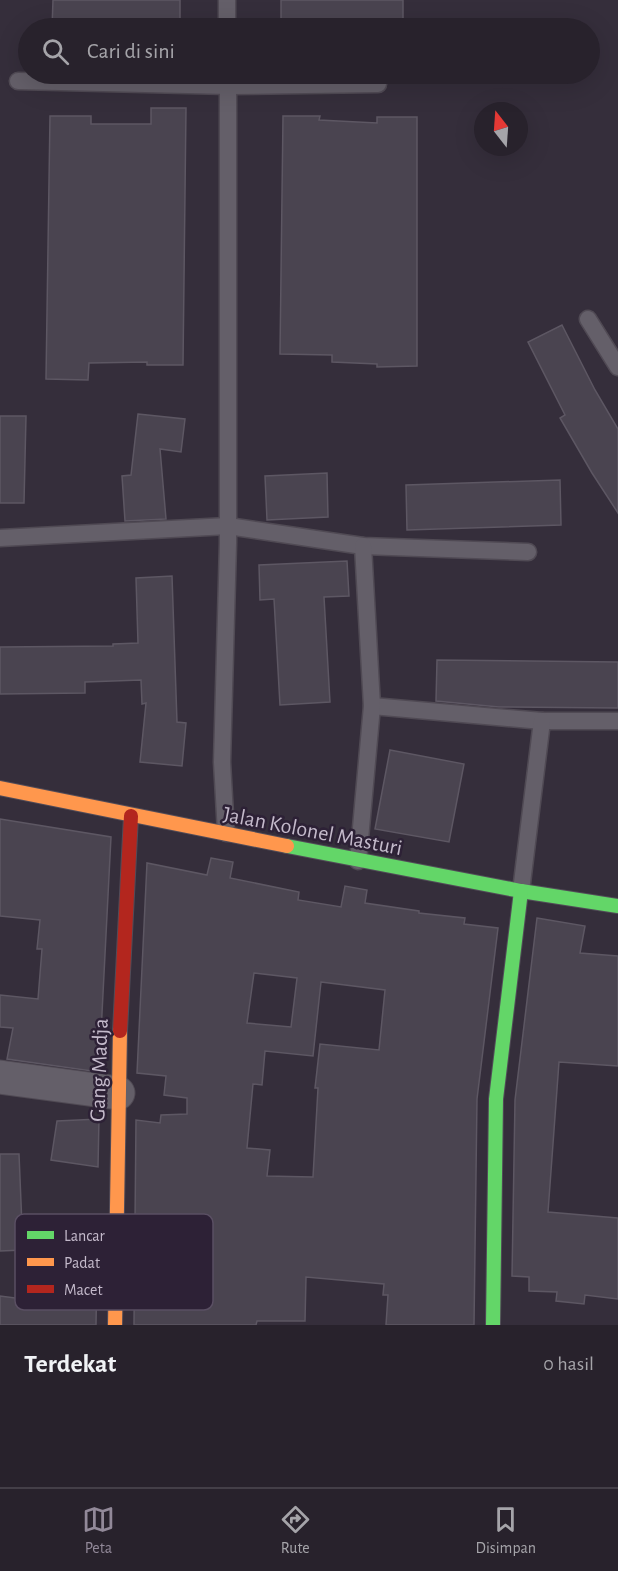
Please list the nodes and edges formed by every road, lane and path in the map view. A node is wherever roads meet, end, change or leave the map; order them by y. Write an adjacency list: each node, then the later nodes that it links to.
1 (227, 0): 2 (lane)
2 (227, 18)
3 (229, 84): 6 (lane)
4 (588, 320): 5 (lane)
5 (618, 367)
6 (228, 526): 7 (lane); 8 (lane); 15 (lane)
7 (0, 538)
8 (363, 546): 9 (lane); 10 (lane)
9 (528, 552)
10 (372, 706): 11 (lane); 16 (lane)
11 (542, 721): 12 (lane); 17 (lane)
12 (618, 721)
13 (0, 788): 14 (street, Jalan Kolonel Masturi)
14 (131, 816): 15 (street, Jalan Kolonel Masturi); 20 (street, Gang Madja)
15 (226, 833): 16 (street, Jalan Kolonel Masturi)
16 (358, 861): 17 (street, Jalan Kolonel Masturi)
17 (521, 891): 18 (street, Jalan Kolonel Masturi); 24 (street)
18 (618, 906)
19 (0, 1077): 20 (street)
20 (118, 1093): 21 (street, Gang Madja)
21 (116, 1214)
22 (115, 1310): 23 (street, Gang Madja)
23 (115, 1325)
24 (493, 1325)

